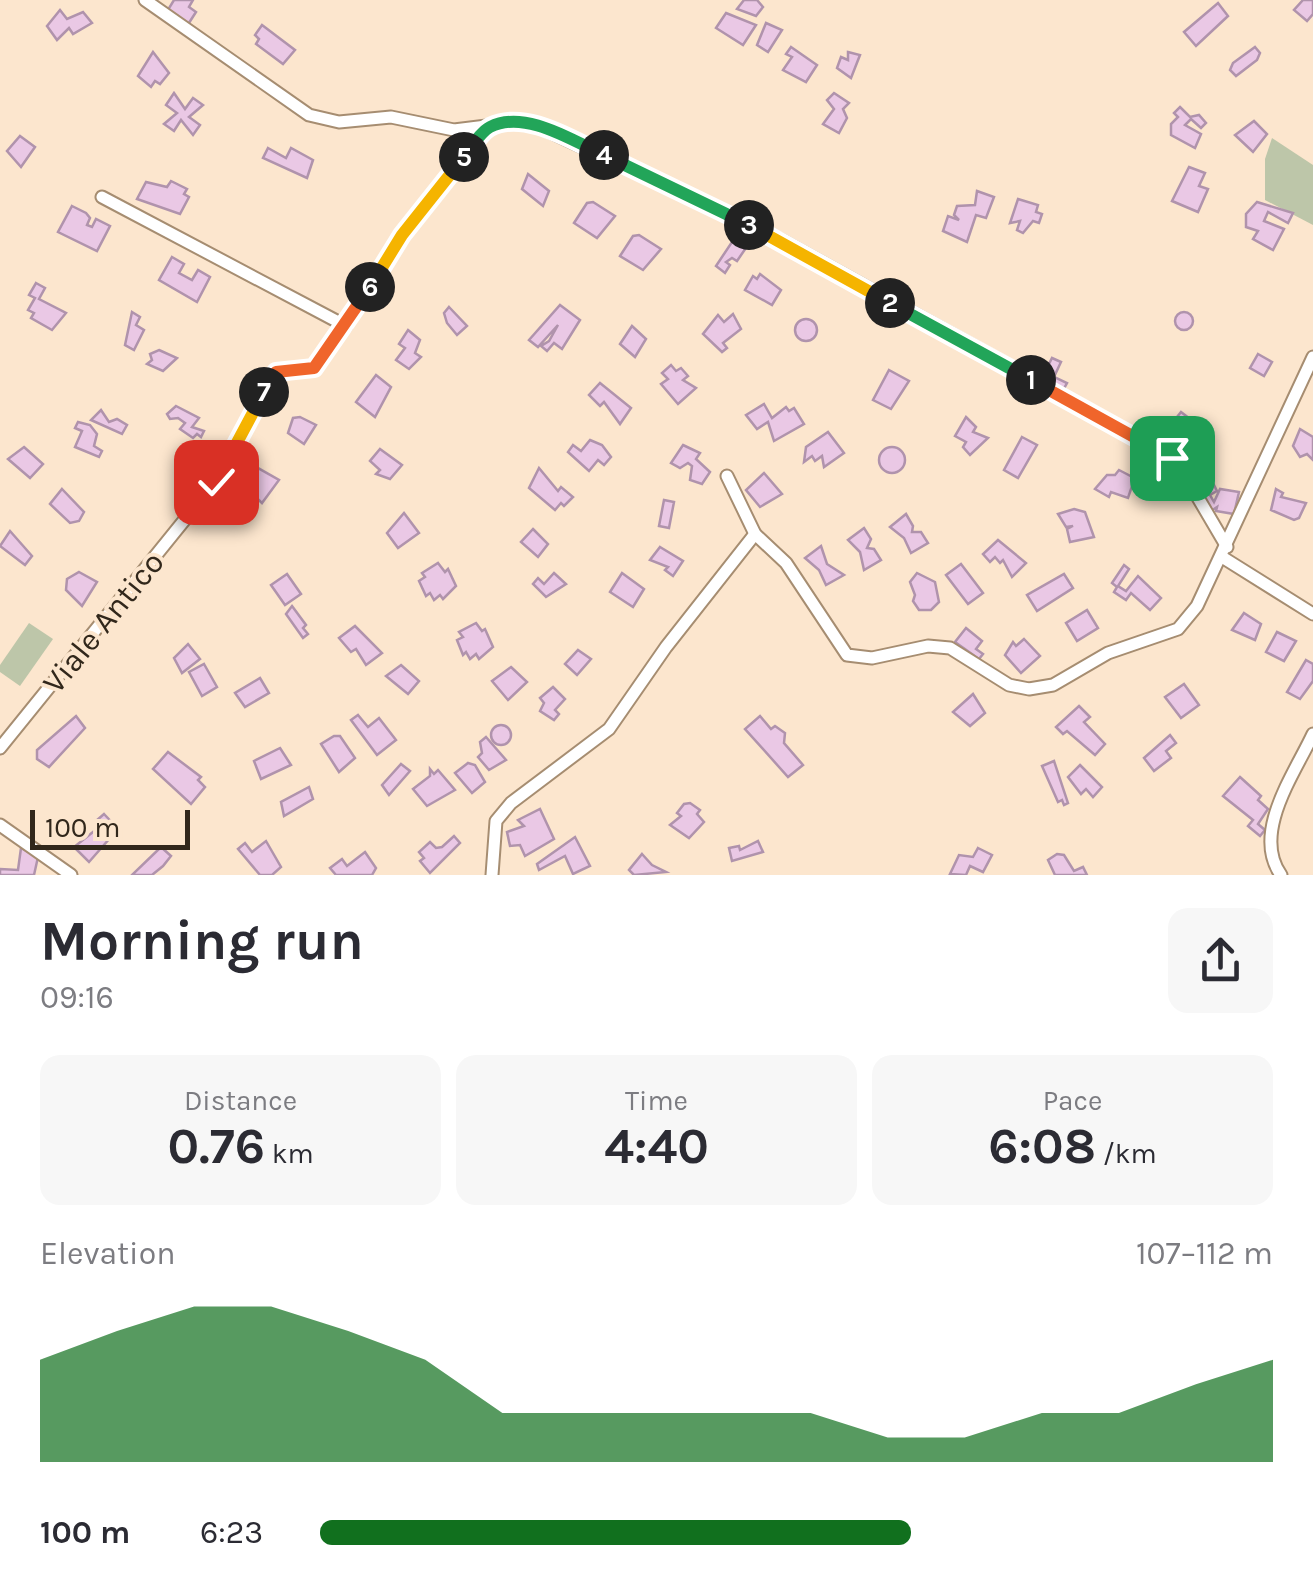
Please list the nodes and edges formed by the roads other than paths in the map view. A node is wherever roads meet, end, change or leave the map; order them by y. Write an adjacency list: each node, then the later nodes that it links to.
1 (145, 0): 2 (street)
2 (488, 128): 4 (street, Viale Antico); 8 (street)
3 (102, 198): 4 (street)
4 (346, 326): 11 (street, Viale Antico)
5 (1313, 357): 8 (street)
6 (727, 476): 7 (street)
7 (755, 534): 8 (street); 14 (street)
8 (1224, 552): 9 (street)
9 (1313, 614)
10 (1313, 734): 15 (street)
11 (0, 748)
12 (0, 825): 13 (street)
13 (71, 875)
14 (492, 875)
15 (1281, 875)

